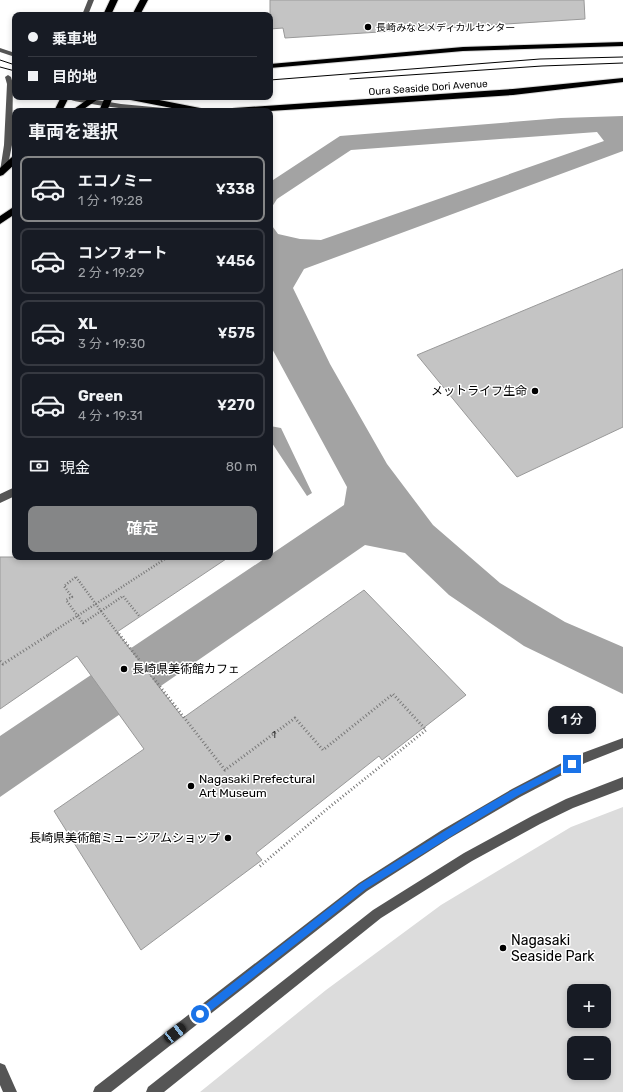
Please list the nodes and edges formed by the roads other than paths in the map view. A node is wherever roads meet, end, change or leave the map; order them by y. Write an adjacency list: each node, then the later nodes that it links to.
1 (91, 0): 4 (street)
2 (114, 0): 5 (highway)
3 (144, 0): 6 (highway)
4 (86, 12)
5 (108, 12)
6 (138, 12)
7 (623, 44): 10 (highway)
8 (0, 50): 9 (street)
9 (12, 54)
10 (273, 66)
11 (0, 74): 12 (street)
12 (12, 78): 14 (street)
13 (623, 80): 24 (highway, Oura Seaside Dori Avenue)
14 (12, 93): 15 (street); 26 (street)
15 (0, 94)
16 (81, 100): 19 (street)
17 (92, 100): 19 (highway)
18 (146, 100): 23 (highway)
19 (89, 102): 20 (street); 21 (highway)
20 (106, 104): 22 (street)
21 (80, 108)
22 (125, 108)
23 (185, 108)
24 (273, 108)
25 (12, 162): 26 (highway)
26 (1, 172)
27 (12, 211): 28 (highway)
28 (0, 221)
29 (12, 493): 30 (street)
30 (0, 499)
31 (623, 743): 35 (street)
32 (623, 783): 36 (street)
33 (0, 1070): 34 (street)
34 (10, 1092)
35 (100, 1092)
36 (152, 1092)

